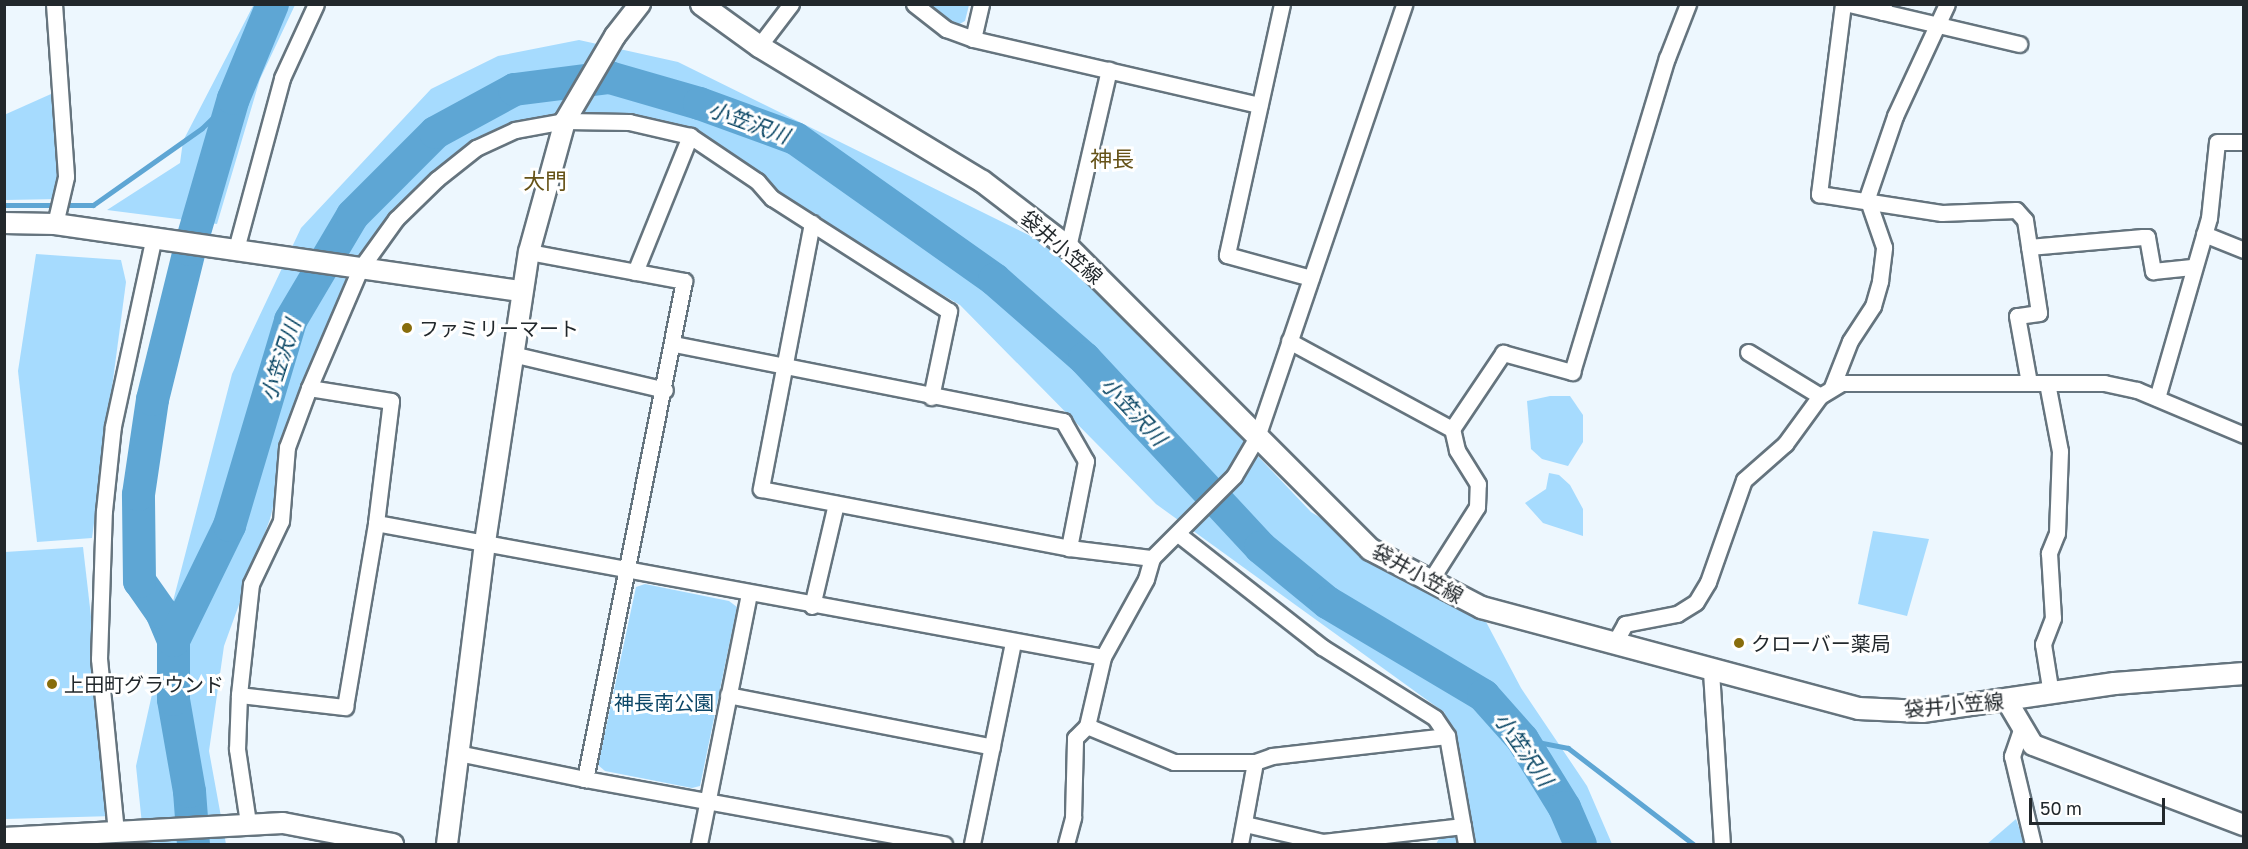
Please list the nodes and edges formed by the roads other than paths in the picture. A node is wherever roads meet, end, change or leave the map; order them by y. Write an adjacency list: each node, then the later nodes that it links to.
1 (54, 4): 27 (street)
2 (316, 4): 32 (street)
3 (640, 4): 21 (street)
4 (701, 4): 18 (main road, 袋井小笠線)
5 (791, 4): 18 (street)
6 (914, 4): 16 (street)
7 (981, 4): 16 (street)
8 (1282, 4): 20 (street)
9 (1404, 4): 38 (street)
10 (1688, 4): 52 (street)
11 (1843, 4): 24 (street)
12 (1849, 4): 14 (street)
13 (1947, 4): 15 (street)
14 (1883, 8): 15 (street)
15 (1938, 26): 17 (street); 24 (street)
16 (973, 39): 19 (street)
17 (2019, 44)
18 (759, 46): 30 (main road, 袋井小笠線)
19 (1109, 70): 20 (street); 30 (street)
20 (1258, 105): 38 (street)
21 (566, 118): 22 (street); 34 (street); 36 (street)
22 (690, 136): 26 (street); 37 (street)
23 (2244, 142): 28 (street)
24 (1869, 204): 31 (street); 49 (street)
25 (4, 223): 27 (street)
26 (812, 223): 44 (street); 50 (street)
27 (55, 224): 29 (street)
28 (2204, 234): 33 (street); 35 (street)
29 (158, 238): 32 (street); 86 (street)
30 (1068, 247): 54 (main road, 袋井小笠線)
31 (2029, 247): 35 (street); 45 (street)
32 (226, 248): 36 (street)
33 (2244, 250)
34 (529, 252): 37 (street); 39 (street)
35 (2192, 267): 51 (street)
36 (357, 268): 39 (street); 47 (street)
37 (635, 272): 41 (street)
38 (1311, 278): 40 (street)
39 (521, 291): 43 (street)
40 (1289, 341): 52 (street); 54 (street)
41 (674, 344): 44 (street); 48 (street)
42 (1748, 352): 49 (street)
43 (512, 354): 48 (street); 58 (street)
44 (784, 367): 50 (street); 55 (street)
45 (2029, 383): 46 (street); 49 (street)
46 (2047, 383): 51 (street); 70 (street)
47 (309, 388): 56 (street); 71 (street)
48 (665, 390): 61 (street)
49 (1826, 392): 66 (street)
50 (931, 397): 59 (street)
51 (2157, 398): 53 (street)
52 (1452, 429): 62 (street)
53 (2244, 435)
54 (1257, 437): 57 (street); 62 (main road, 袋井小笠線)
55 (836, 504): 59 (street); 64 (street)
56 (376, 524): 58 (street); 71 (street)
57 (1181, 531): 60 (street); 76 (street)
58 (485, 542): 61 (street); 78 (street)
59 (1069, 548): 60 (street)
60 (1152, 558): 67 (street)
61 (629, 572): 63 (street); 80 (street)
62 (1430, 581): 66 (main road, 袋井小笠線)
63 (749, 594): 64 (street); 72 (street)
64 (812, 606): 65 (street)
65 (1013, 643): 67 (street); 77 (street)
66 (1614, 644): 68 (main road, 袋井小笠線)
67 (1103, 657): 74 (street)
68 (1711, 671): 73 (main road, 袋井小笠線); 97 (street)
69 (2244, 673): 70 (main road, 袋井小笠線)
70 (2051, 694): 73 (main road, 袋井小笠線)
71 (239, 695): 82 (street)
72 (728, 695): 77 (street); 81 (street)
73 (2007, 701): 75 (street)
74 (1087, 726): 79 (street); 94 (street)
75 (2022, 727): 84 (street); 98 (street)
76 (1447, 736): 79 (street); 85 (street)
77 (992, 747): 93 (street)
78 (458, 753): 80 (street); 90 (street)
79 (1255, 762): 83 (street)
80 (585, 779): 81 (street)
81 (708, 800): 91 (street); 92 (street)
82 (248, 824): 86 (street); 89 (street)
83 (1245, 824): 88 (street); 95 (street)
84 (2244, 825)
85 (1463, 826): 88 (street); 96 (street)
86 (122, 831): 87 (street)
87 (4, 838)
88 (1322, 843)
89 (393, 844)
90 (447, 844)
91 (699, 844)
92 (944, 844)
93 (972, 844)
94 (1066, 844)
95 (1240, 844)
96 (1466, 844)
97 (1722, 844)
98 (2033, 844)

